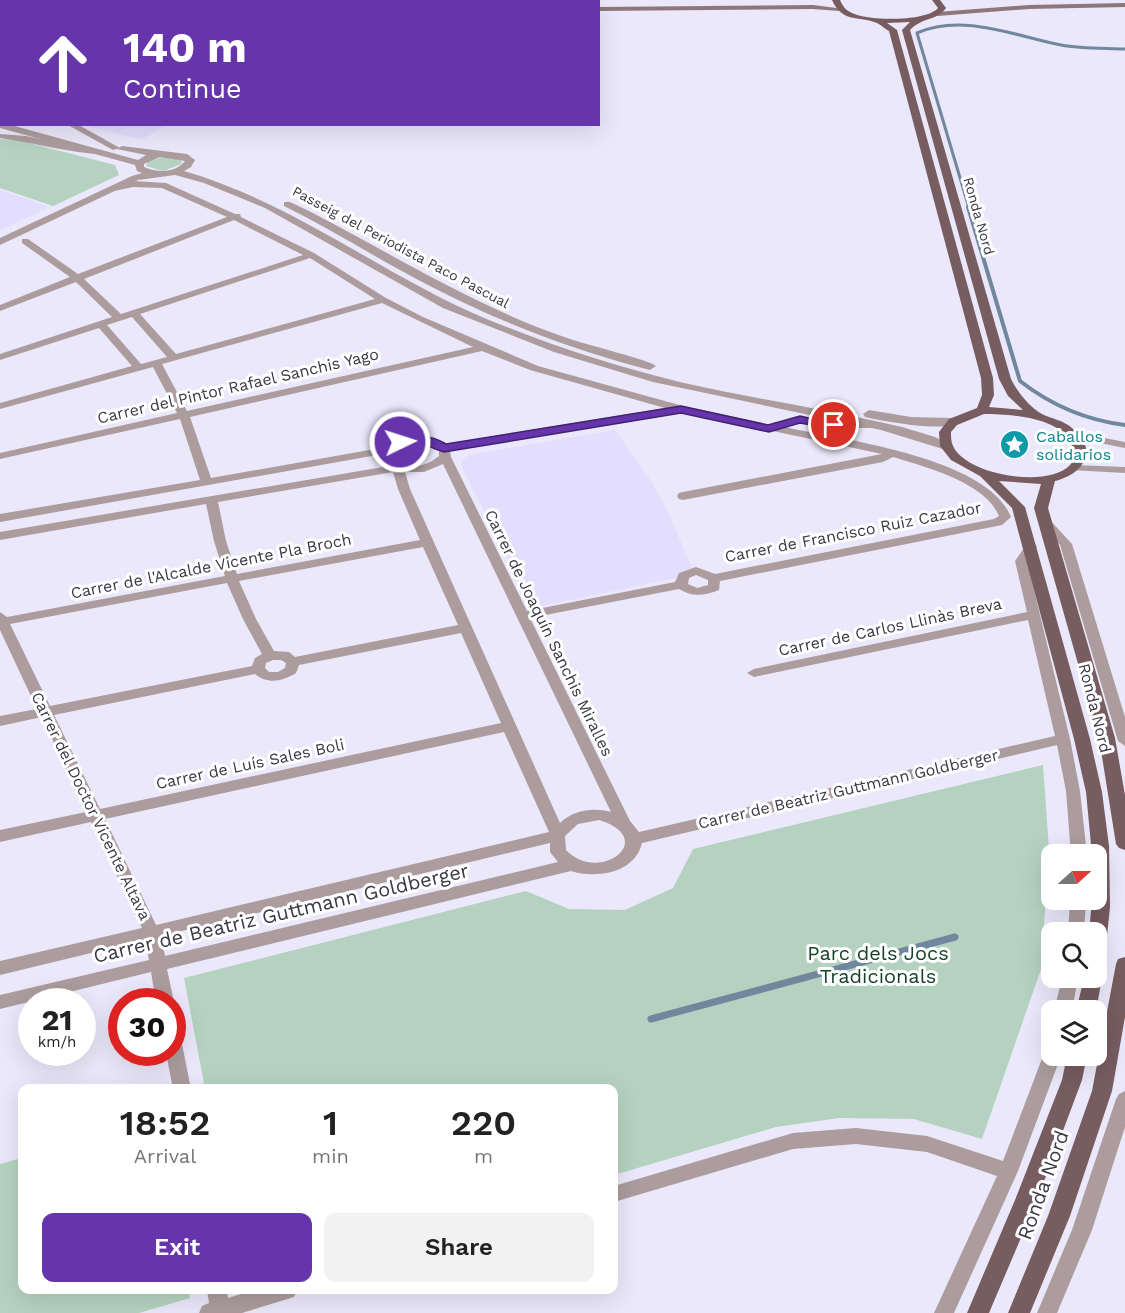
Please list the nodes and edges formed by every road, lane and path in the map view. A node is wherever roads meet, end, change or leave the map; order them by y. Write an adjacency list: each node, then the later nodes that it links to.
1 (836, 0): 6 (main road); 8 (main road)
2 (936, 0): 9 (main road)
3 (1016, 0): 4 (main road)
4 (1107, 0)
5 (1125, 5): 9 (main road)
6 (600, 7)
7 (600, 7): 8 (main road)
8 (840, 9): 10 (main road)
9 (937, 14): 11 (main road)
10 (879, 21): 11 (main road); 42 (main road)
11 (915, 21): 46 (main road, Ronda Nord)
12 (4, 126): 16 (street)
13 (31, 126): 16 (street)
14 (73, 126): 16 (street)
15 (0, 136): 16 (street)
16 (113, 151): 17 (street); 19 (street)
17 (160, 154): 18 (street, Passeig del Periodista Paco Pascual); 19 (street)
18 (188, 165): 20 (street); 48 (street, Passeig del Periodista Paco Pascual)
19 (138, 170): 20 (street); 22 (street)
20 (163, 173): 21 (street); 49 (street, Passeig del Periodista Paco Pascual)
21 (163, 185): 22 (street); 23 (street)
22 (114, 188): 25 (street)
23 (237, 216): 26 (street); 27 (street)
24 (25, 241): 27 (street)
25 (0, 242)
26 (311, 255): 28 (street); 30 (street)
27 (77, 278): 29 (street); 31 (street)
28 (383, 300): 33 (street); 35 (street)
29 (0, 308)
30 (134, 313): 31 (street); 35 (street)
31 (119, 318): 32 (street)
32 (101, 324): 34 (street); 37 (street)
33 (483, 348): 38 (street); 44 (street, Carrer del Pintor Rafael Sanchis Yago)
34 (0, 357)
35 (174, 358): 36 (street)
36 (156, 363): 37 (street); 44 (street)
37 (139, 368): 40 (street)
38 (623, 395): 39 (street); 43 (street)
39 (656, 403): 41 (street); 43 (street); 45 (street)
40 (0, 406)
41 (681, 409): 45 (street); 50 (street)
42 (982, 410): 46 (main road); 48 (main road)
43 (623, 412): 47 (street)
44 (184, 415): 59 (street, Carrer del Pintor Rafael Sanchis Yago); 65 (street)
45 (645, 415): 47 (street)
46 (1036, 415): 51 (main road)
47 (601, 421): 57 (street)
48 (953, 422): 54 (main road)
49 (870, 425): 50 (street, Passeig del Periodista Paco Pascual); 54 (street, Passeig del Periodista Paco Pascual)
50 (769, 429): 58 (street)
51 (1072, 435): 52 (street); 56 (main road)
52 (1112, 443): 53 (street); 56 (street)
53 (1125, 445)
54 (946, 446): 63 (main road)
55 (389, 450): 57 (street); 60 (street); 65 (street)
56 (1081, 452): 61 (main road); 62 (street)
57 (444, 453): 60 (street); 77 (street, Carrer de Joaquín Sanchis Miralles)
58 (891, 453): 66 (street); 73 (street, Carrer de Francisco Ruiz Cazador)
59 (0, 456)
60 (397, 468): 67 (street); 71 (street)
61 (1074, 468): 62 (street); 64 (main road)
62 (1119, 469)
63 (985, 474): 64 (main road); 72 (main road, Ronda Nord)
64 (1049, 479): 69 (main road, Ronda Nord)
65 (207, 483): 68 (street)
66 (683, 496)
67 (211, 500): 70 (street); 74 (street)
68 (0, 518)
69 (1045, 522): 88 (street, Ronda Nord); 95 (main road, Ronda Nord)
70 (0, 536)
71 (428, 543): 74 (street, Carrer de l'Alcalde Vicente Pla Broch); 79 (street)
72 (1031, 547): 76 (street); 97 (main road, Ronda Nord)
73 (714, 578): 75 (street); 75 (street)
74 (231, 579): 78 (street, Carrer de l'Alcalde Vicente Pla Broch); 80 (street)
75 (681, 585): 77 (street)
76 (1034, 615): 83 (street, Carrer de Carlos Llinàs Breva); 87 (street)
77 (522, 616): 90 (street, Carrer de Joaquín Sanchis Miralles)
78 (1, 620): 84 (street, Carrer del Doctor Vicente Altava)
79 (465, 628): 81 (street); 86 (street)
80 (270, 656): 81 (street); 82 (street)
81 (293, 662): 82 (street)
82 (258, 669): 84 (street)
83 (754, 673)
84 (46, 711): 85 (street); 89 (street, Carrer del Doctor Vicente Altava)
85 (0, 720)
86 (508, 726): 89 (street, Carrer de Luís Sales Boli); 91 (street)
87 (1063, 739): 93 (street, Carrer de Beatriz Guttmann Goldberger); 94 (street)
88 (1125, 741)
89 (96, 815): 92 (street, Carrer de Luís Sales Boli); 98 (street, Carrer del Doctor Vicente Altava)
90 (622, 822): 91 (street); 93 (street)
91 (557, 835): 96 (street); 98 (street, Carrer de Beatriz Guttmann Goldberger)
92 (0, 836)
93 (634, 839): 96 (street)
94 (1078, 844)
95 (1125, 844)
96 (571, 865): 99 (street, Carrer de Beatriz Guttmann Goldberger)
97 (1099, 922)
98 (152, 933): 99 (street, Carrer del Doctor Vicente Altava); 101 (street, Carrer de Beatriz Guttmann Goldberger)
99 (159, 964): 102 (street, Carrer del Doctor Vicente Altava); 103 (street, Carrer de Beatriz Guttmann Goldberger)
100 (1125, 964): 115 (main road, Ronda Nord)
101 (0, 968)
102 (163, 988)
103 (0, 1002)
104 (177, 1066): 107 (street)
105 (1048, 1066): 109 (street, Ronda Nord)
106 (1075, 1066): 114 (main road, Ronda Nord)
107 (181, 1084)
108 (1125, 1099): 116 (street)
109 (1009, 1171): 110 (street); 113 (street, Ronda Nord)
110 (618, 1193)
111 (270, 1294): 112 (street)
112 (217, 1306)
113 (944, 1313)
114 (978, 1313)
115 (1019, 1313)
116 (1047, 1313)

